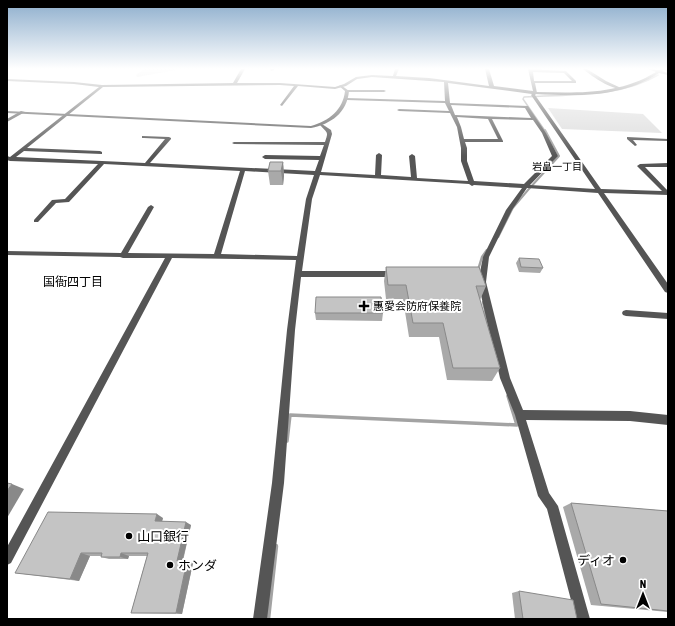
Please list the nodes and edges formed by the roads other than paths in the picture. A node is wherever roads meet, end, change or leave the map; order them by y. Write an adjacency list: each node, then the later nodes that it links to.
1 (87, 98): 12 (street)
2 (287, 98): 7 (street)
3 (447, 98): 6 (street)
4 (536, 98): 41 (street)
5 (347, 99): 6 (street); 16 (street)
6 (447, 103): 11 (street); 14 (street)
7 (282, 105)
8 (399, 110): 11 (street)
9 (7, 112): 10 (street)
10 (23, 112): 12 (street); 15 (street)
11 (452, 114): 13 (street); 18 (street)
12 (66, 115): 16 (street); 25 (street)
13 (489, 117): 14 (street); 18 (street)
14 (534, 119): 40 (street)
15 (7, 121)
16 (322, 125): 22 (street)
17 (144, 136): 33 (street)
18 (462, 140): 39 (street)
19 (650, 140): 20 (street); 23 (street); 24 (street)
20 (668, 140)
21 (234, 143): 22 (street)
22 (326, 144): 30 (street)
23 (635, 145)
24 (659, 148)
25 (22, 149): 26 (street); 31 (street)
26 (100, 153)
27 (379, 155): 37 (street)
28 (412, 156): 38 (street)
29 (265, 157): 30 (street)
30 (321, 158): 36 (street)
31 (8, 159): 32 (street)
32 (102, 163): 33 (street); 44 (street)
33 (146, 165): 35 (street)
34 (668, 166): 42 (street)
35 (243, 170): 36 (street); 48 (street)
36 (316, 173): 37 (street); 49 (street)
37 (378, 177): 38 (street)
38 (414, 180): 39 (street)
39 (472, 184): 40 (street)
40 (526, 186): 41 (street); 55 (street)
41 (600, 191): 42 (street); 52 (street)
42 (667, 193)
43 (151, 208): 46 (street)
44 (36, 221)
45 (7, 253): 46 (street)
46 (123, 256): 47 (street)
47 (169, 257): 48 (street); 57 (street)
48 (217, 257): 49 (street)
49 (300, 258): 50 (street)
50 (298, 274): 51 (street); 58 (street)
51 (401, 274)
52 (668, 290)
53 (626, 313): 54 (street)
54 (668, 316)
55 (520, 415): 56 (street); 59 (street)
56 (668, 420)
57 (7, 559)
58 (260, 619)
59 (583, 619)

